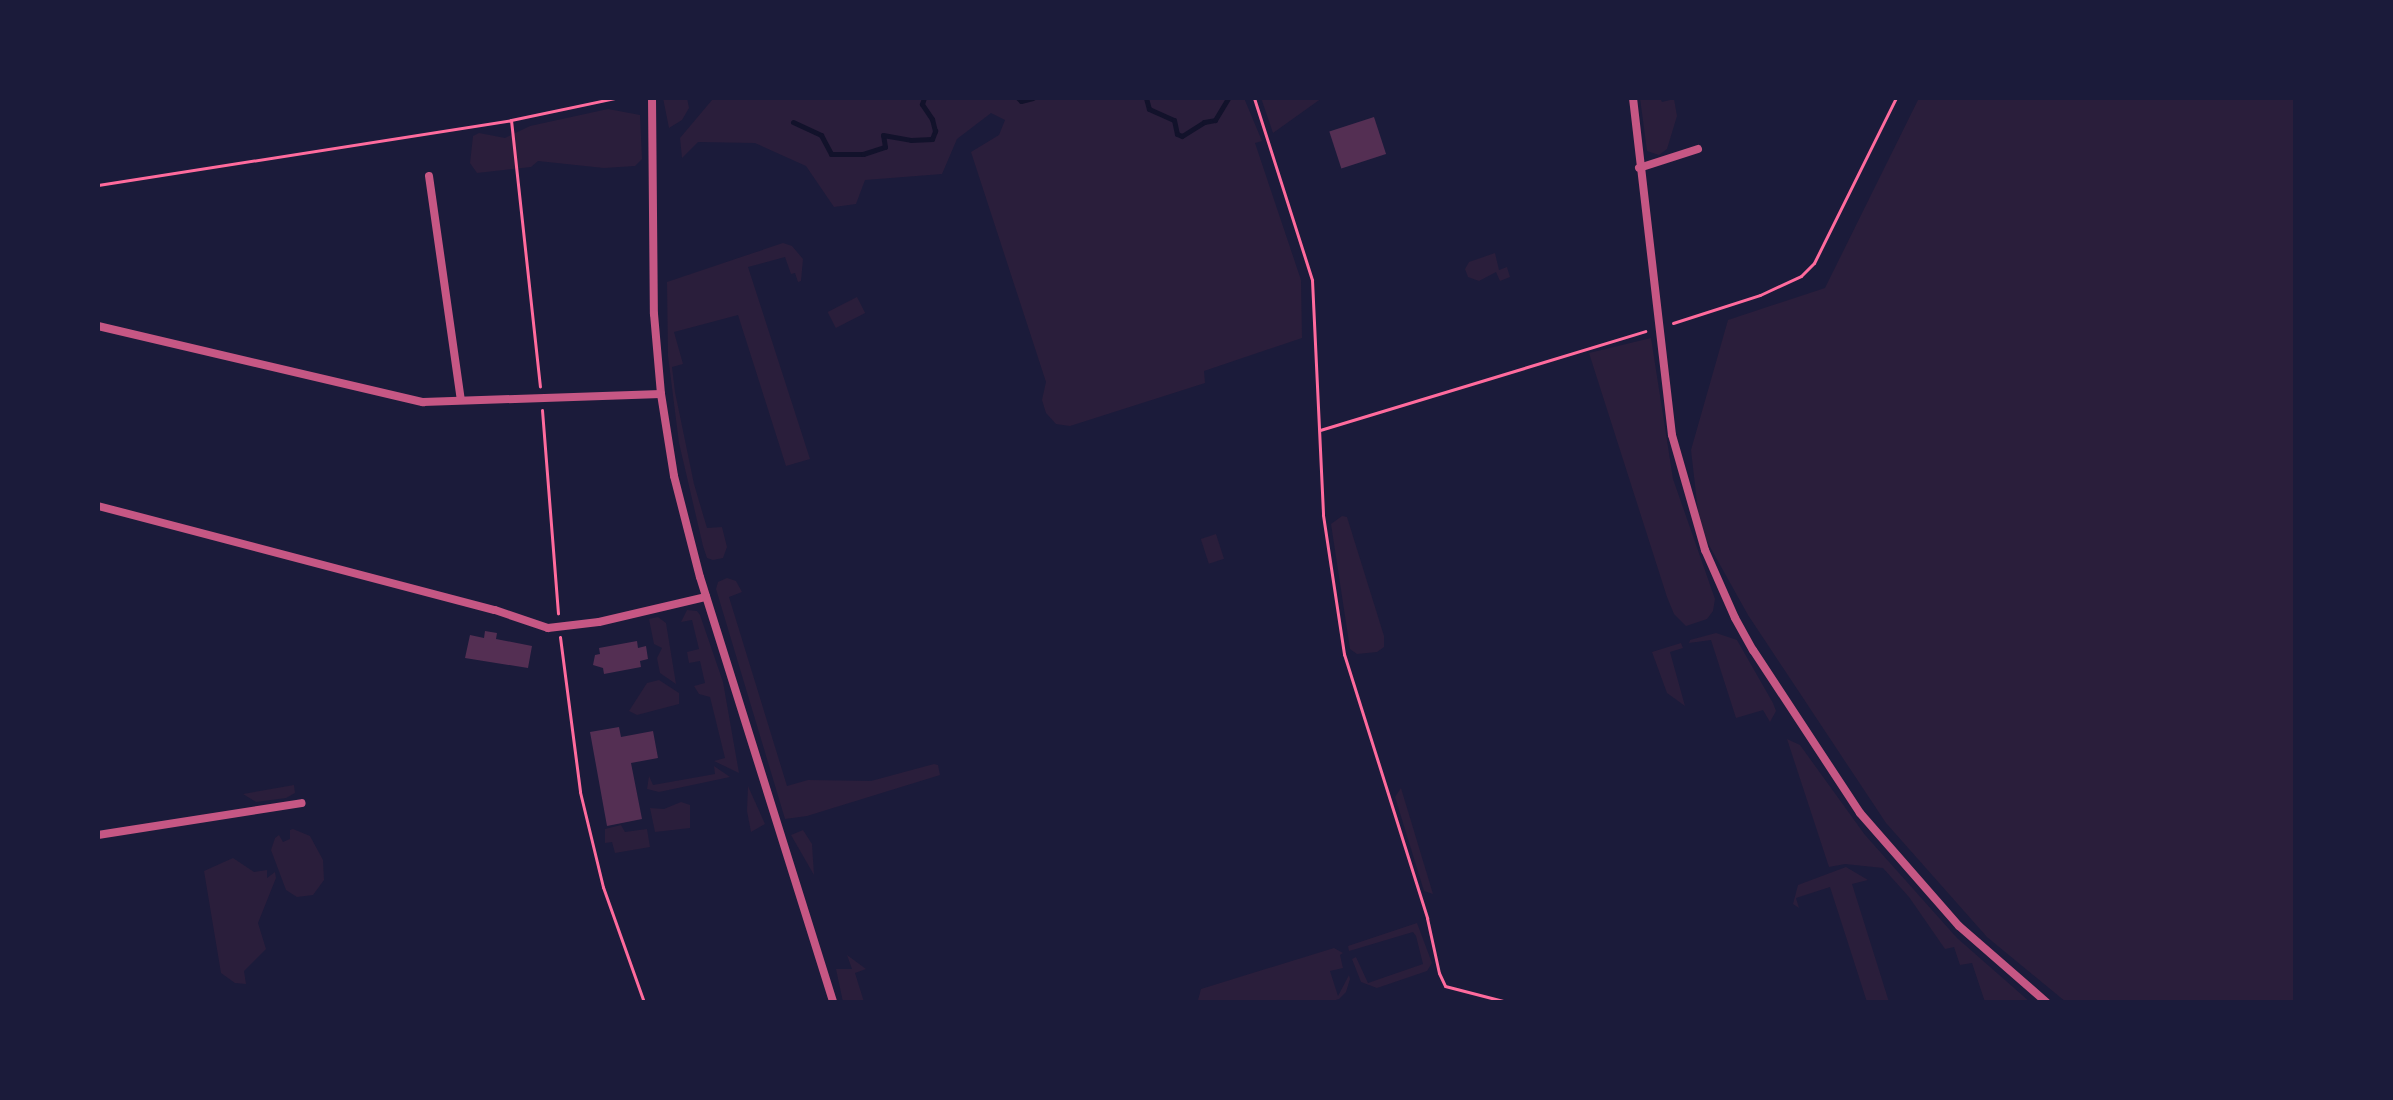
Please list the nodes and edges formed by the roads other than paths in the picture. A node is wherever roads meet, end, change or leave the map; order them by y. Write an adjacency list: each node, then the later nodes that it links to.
1 (652, 98): 7 (street)
2 (1633, 98): 4 (street)
3 (1698, 149): 4 (street)
4 (1639, 168): 14 (street)
5 (429, 176): 8 (street)
6 (98, 326): 8 (street)
7 (661, 394): 8 (street); 10 (street)
8 (461, 400)
9 (98, 506): 10 (street)
10 (706, 597): 13 (street)
11 (302, 803): 12 (street)
12 (98, 835)
13 (833, 1002)
14 (2046, 1002)

